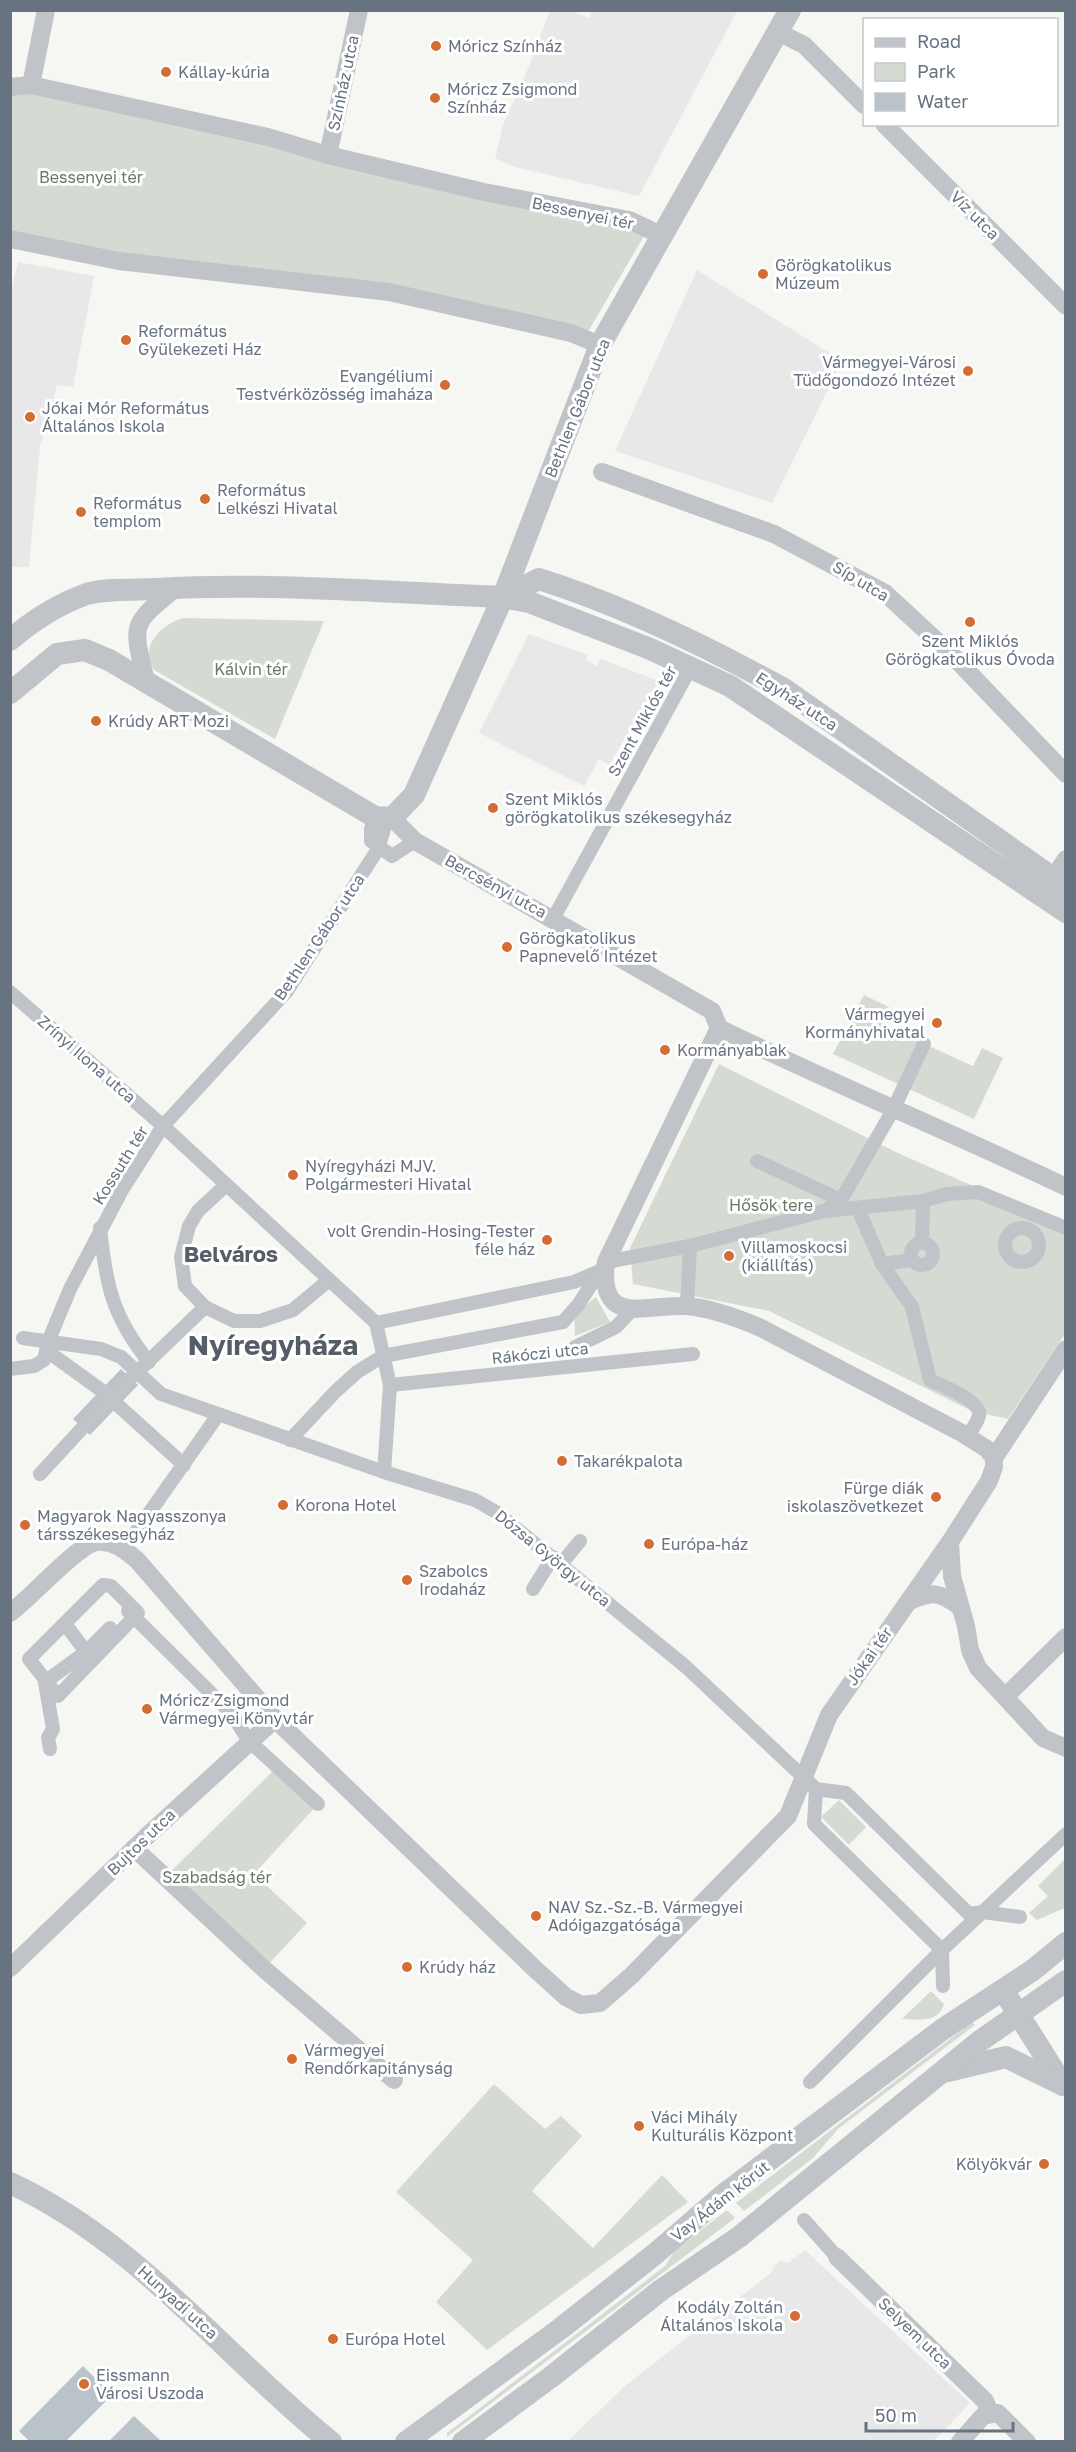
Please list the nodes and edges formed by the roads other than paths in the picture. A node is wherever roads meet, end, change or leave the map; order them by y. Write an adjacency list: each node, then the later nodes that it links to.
1 (46, 10): 5 (street)
2 (359, 10): 9 (street, Színház utca)
3 (790, 10): 4 (street, Bethlen Gábor utca)
4 (778, 32): 7 (street); 10 (street, Bethlen Gábor utca)
5 (31, 85): 6 (street, Bessenyei tér); 9 (street, Bessenyei tér)
6 (10, 87)
7 (863, 104)
8 (886, 126): 12 (street, Víz utca)
9 (328, 155): 10 (street, Bessenyei tér)
10 (663, 236): 13 (street, Bethlen Gábor utca)
11 (10, 239): 13 (street)
12 (1065, 306)
13 (600, 345): 16 (street, Bethlen Gábor utca)
14 (602, 472): 21 (street, Síp utca)
15 (176, 588): 16 (street, Egyház utca); 17 (street); 19 (street)
16 (503, 597): 18 (street, Egyház utca); 22 (street, Bethlen Gábor utca); 26 (street, Egyház utca)
17 (10, 640)
18 (691, 667): 27 (street, Egyház utca); 28 (street, Szent Miklós tér)
19 (146, 681): 20 (street); 22 (street, Bercsényi utca)
20 (10, 693)
21 (1065, 774)
22 (385, 818): 23 (street, Bercsényi utca); 24 (street)
23 (415, 841): 24 (street); 28 (street, Bercsényi utca)
24 (378, 849): 33 (street, Bethlen Gábor utca)
25 (1065, 859): 26 (street)
26 (1059, 883)
27 (1065, 912)
28 (553, 919): 30 (street, Bercsényi utca)
29 (10, 992): 33 (street, Zrínyi Ilona utca)
30 (719, 1028): 32 (street); 47 (street)
31 (924, 1044): 32 (street)
32 (893, 1110): 36 (street); 37 (street)
33 (164, 1126): 35 (street, Kossuth tér); 42 (street, Kossuth tér)
34 (757, 1161): 37 (street)
35 (226, 1185): 48 (street, Kossuth tér); 49 (street)
36 (1065, 1187)
37 (841, 1200): 40 (street)
38 (923, 1201): 39 (street); 41 (street); 46 (street)
39 (858, 1209): 40 (street); 46 (street)
40 (824, 1211): 45 (street)
41 (1037, 1216): 43 (street); 44 (street)
42 (100, 1228): 54 (street, Kossuth tér); 59 (street)
43 (1065, 1228)
44 (1029, 1229)
45 (690, 1246): 47 (street); 50 (street)
46 (882, 1264): 65 (street)
47 (603, 1266): 51 (street); 52 (street); 58 (street)
48 (329, 1280): 49 (street); 52 (street, Kossuth tér)
49 (205, 1306): 59 (street)
50 (687, 1306): 51 (street); 65 (street)
51 (631, 1311): 55 (street)
52 (376, 1323): 58 (street)
53 (23, 1338): 54 (street)
54 (48, 1346): 60 (street); 61 (street); 63 (street)
55 (575, 1347)
56 (1065, 1349): 67 (street)
57 (693, 1354): 62 (street, Rákóczi utca)
58 (383, 1356): 62 (street); 66 (street)
59 (149, 1362): 61 (street)
60 (10, 1369)
61 (137, 1372): 63 (street); 64 (street)
62 (390, 1385): 69 (street)
63 (110, 1398): 68 (street); 70 (street)
64 (218, 1415): 66 (street, Dózsa György utca); 68 (street)
65 (967, 1437): 67 (street)
66 (290, 1440): 69 (street, Dózsa György utca)
67 (994, 1458): 72 (street, Jókai tér)
68 (184, 1465): 73 (street)
69 (384, 1472): 74 (street, Dózsa György utca)
70 (40, 1474)
71 (580, 1541): 74 (street)
72 (950, 1542): 76 (street, Jókai tér); 77 (street)
73 (124, 1549): 78 (street); 85 (street)
74 (557, 1561): 75 (street); 89 (street, Dózsa György utca)
75 (533, 1589)
76 (908, 1602): 77 (street); 89 (street, Jókai tér)
77 (960, 1607): 84 (street)
78 (10, 1613)
79 (131, 1614): 80 (street); 82 (street); 83 (street); 86 (street)
80 (66, 1625): 82 (street); 83 (street)
81 (1065, 1637): 84 (street)
82 (86, 1652): 83 (street)
83 (45, 1682): 88 (street)
84 (1005, 1697): 87 (street)
85 (275, 1719): 86 (street, Bujtos utca); 89 (street, Jókai tér)
86 (249, 1741): 90 (street); 92 (street, Bujtos utca)
87 (1065, 1748)
88 (50, 1749)
89 (810, 1784): 93 (street); 96 (street)
90 (318, 1804)
91 (1065, 1834): 93 (street)
92 (134, 1848): 97 (street, Bujtos utca); 103 (street)
93 (983, 1912): 94 (street); 96 (street)
94 (1020, 1917)
95 (1065, 1943): 100 (street, Vay Ádám körút)
96 (942, 1950): 99 (street); 104 (street)
97 (10, 1968)
98 (1065, 1981): 101 (street)
99 (944, 1986)
100 (1001, 1990): 101 (street); 111 (street, Vay Ádám körút)
101 (1018, 2012): 102 (street); 105 (street)
102 (938, 2074): 105 (street); 112 (street)
103 (394, 2080)
104 (810, 2082)
105 (1064, 2087)
106 (10, 2183): 110 (street, Hunyadi utca)
107 (804, 2220): 108 (street, Selyem utca)
108 (837, 2257): 109 (street, Selyem utca)
109 (991, 2414): 113 (street); 114 (street, Selyem utca)
110 (331, 2442)
111 (406, 2442)
112 (463, 2442)
113 (960, 2442)
114 (1027, 2442)

